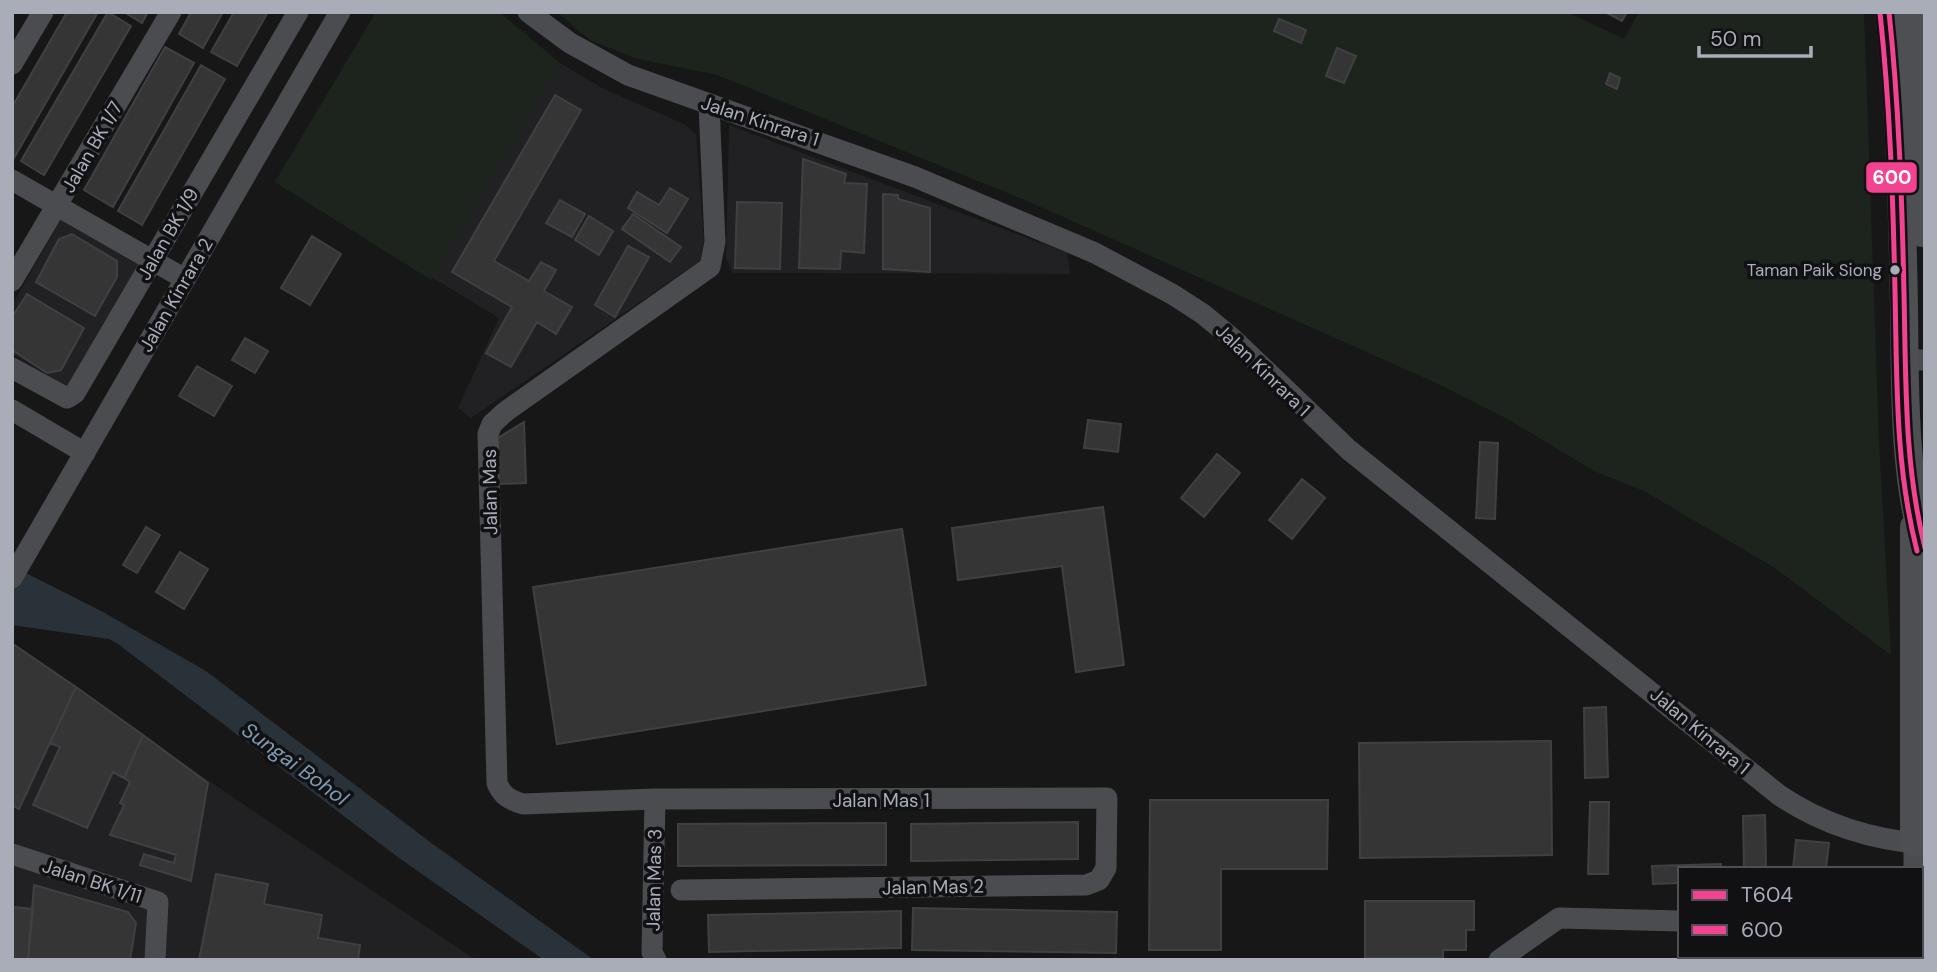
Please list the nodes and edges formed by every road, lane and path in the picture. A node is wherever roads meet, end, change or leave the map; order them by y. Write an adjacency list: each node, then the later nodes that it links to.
1 (43, 12): 8 (street)
2 (171, 12): 11 (street, Jalan BK 1/7)
3 (298, 12): 12 (street, Jalan BK 1/9)
4 (340, 12): 13 (street, Jalan Kinrara 2)
5 (528, 12): 9 (street, Jalan Kinrara 1)
6 (1889, 12): 15 (main road)
7 (1912, 12): 15 (main road)
8 (12, 64)
9 (709, 105): 24 (street, Jalan Mas); 25 (street, Jalan Kinrara 1)
10 (12, 180): 11 (street)
11 (57, 206): 12 (street); 14 (street, Jalan BK 1/7)
12 (152, 261): 13 (street); 16 (street, Jalan BK 1/9)
13 (185, 279): 19 (street, Jalan Kinrara 2)
14 (12, 281)
15 (1917, 360): 18 (main road); 20 (main road)
16 (12, 368)
17 (12, 410): 19 (street)
18 (1925, 422)
19 (85, 453): 22 (street, Jalan Kinrara 2)
20 (1914, 511): 21 (main road); 25 (main road)
21 (1925, 549)
22 (12, 578)
23 (1107, 798): 24 (street, Jalan Mas 1); 27 (street, Jalan Mas 2)
24 (655, 799): 30 (street, Jalan Mas 3)
25 (1917, 852)
26 (12, 854): 29 (street, Jalan BK 1/11)
27 (681, 890)
28 (1678, 921): 31 (street)
29 (155, 960)
30 (656, 960)
31 (1499, 960)

